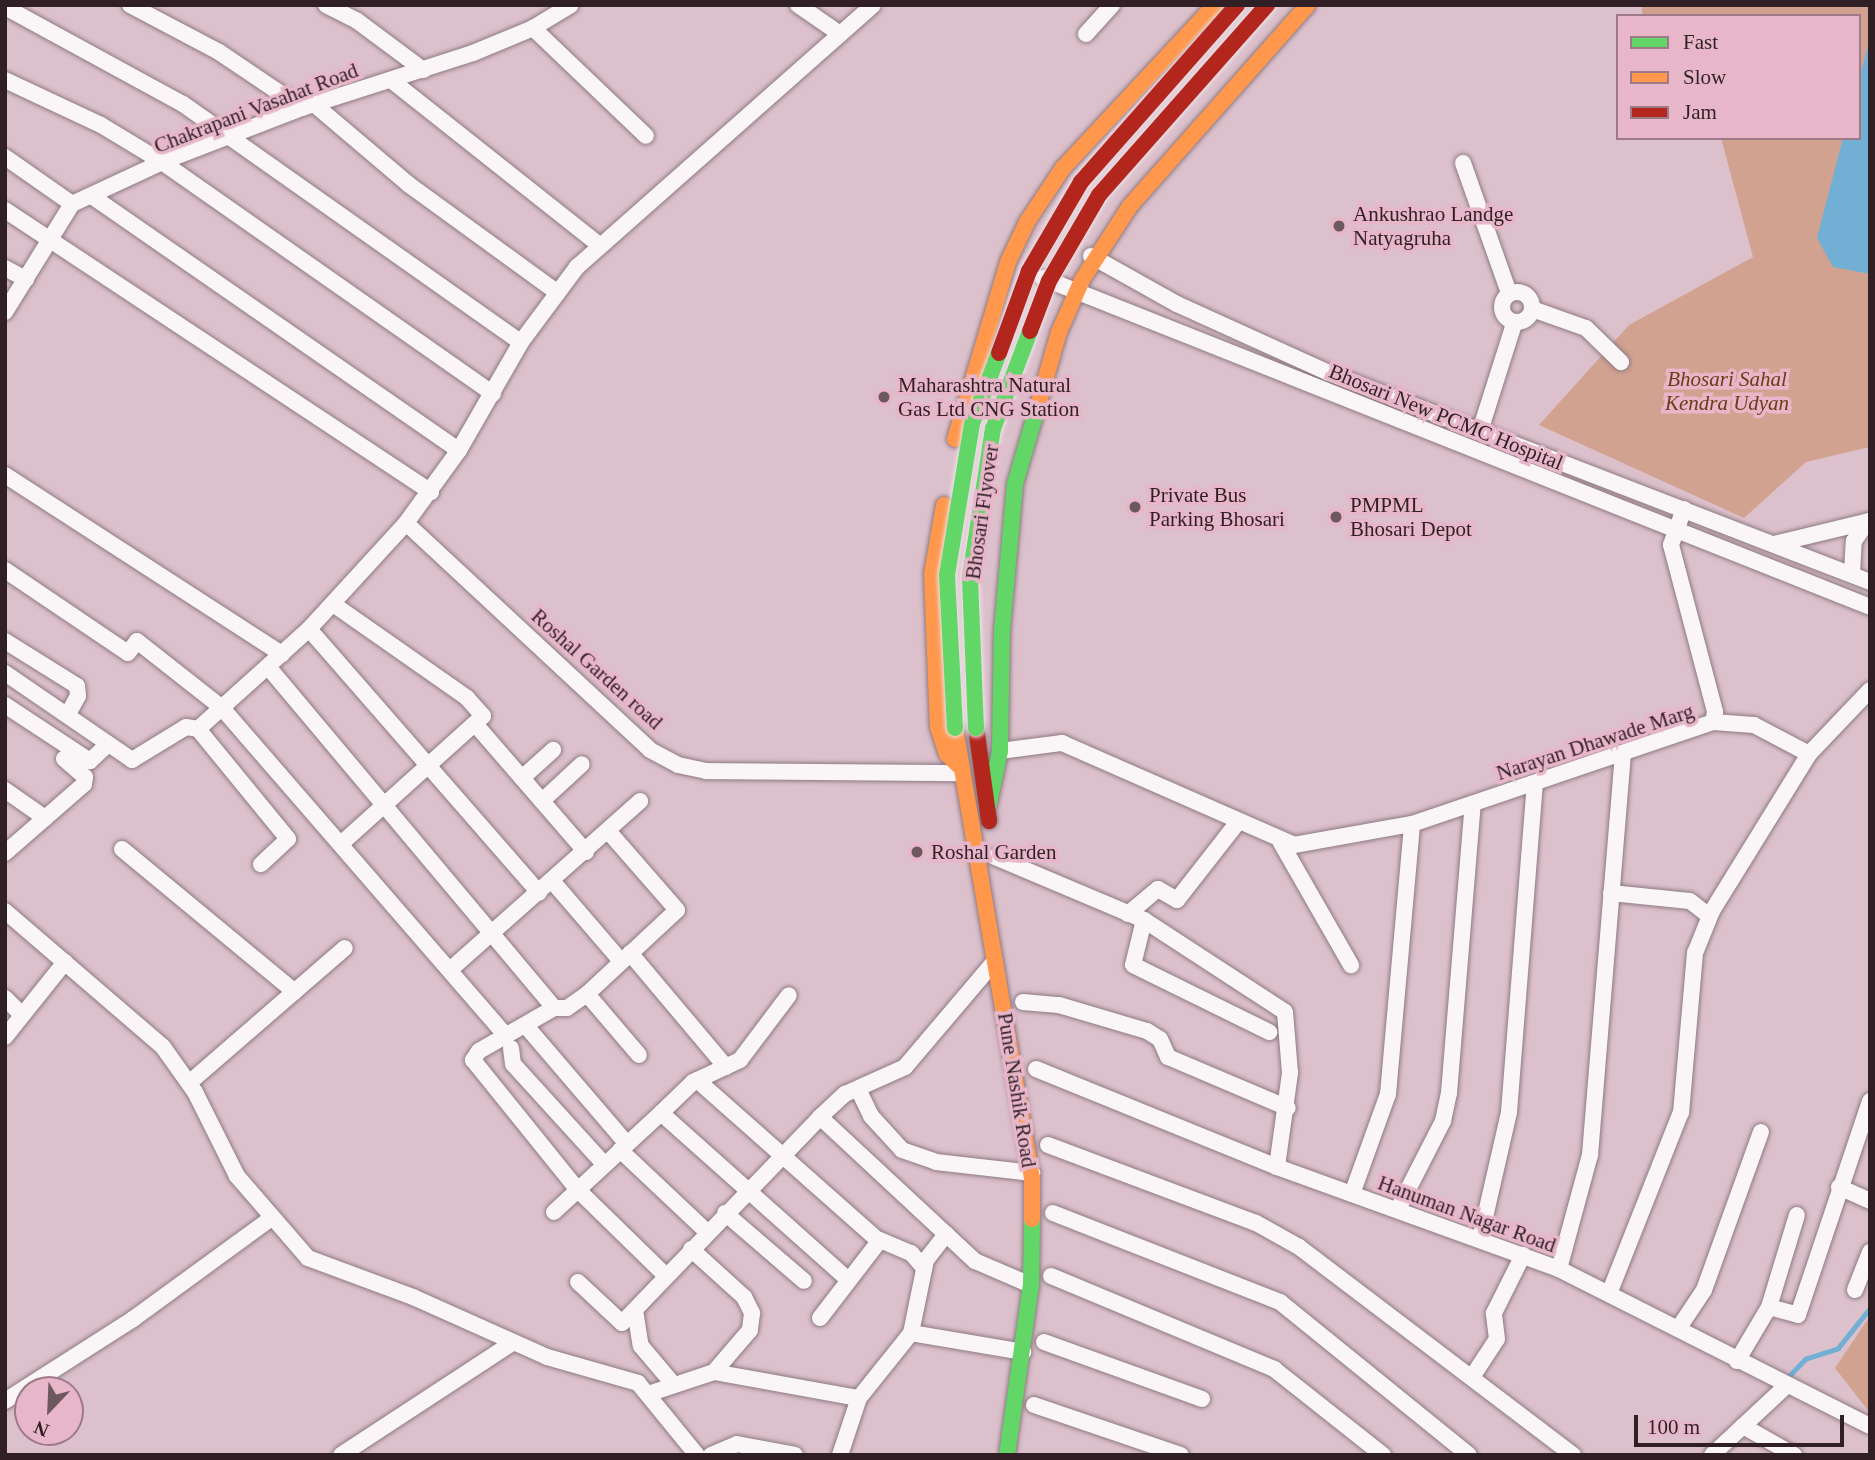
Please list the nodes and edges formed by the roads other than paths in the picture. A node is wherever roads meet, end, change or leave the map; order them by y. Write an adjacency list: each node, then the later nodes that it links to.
1 (130, 5): 20 (street)
2 (326, 5): 17 (street)
3 (571, 5): 13 (street, Chakrapani Vasahat Road)
4 (798, 5): 14 (street)
5 (873, 5): 14 (street)
6 (1112, 5): 15 (street)
7 (1215, 5): 29 (main road)
8 (1237, 5): 73 (main road, Bhosari Flyover, bridge)
9 (1247, 5): 16 (main road)
10 (1266, 5): 91 (main road, Bhosari Flyover, bridge)
11 (1308, 5): 16 (main road)
12 (5, 7): 21 (street)
13 (533, 28): 17 (street, Chakrapani Vasahat Road); 22 (street)
14 (840, 34): 31 (street)
15 (1086, 34)
16 (1281, 35): 32 (main road)
17 (423, 70): 19 (street, Chakrapani Vasahat Road)
18 (5, 80): 24 (street)
19 (391, 80): 20 (street, Chakrapani Vasahat Road); 31 (street)
20 (309, 107): 21 (street, Chakrapani Vasahat Road); 36 (street)
21 (232, 136): 24 (street, Chakrapani Vasahat Road); 42 (street)
22 (646, 136)
23 (5, 157): 27 (street)
24 (162, 162): 26 (street, Chakrapani Vasahat Road); 44 (street)
25 (1463, 163): 38 (street)
26 (93, 197): 27 (street, Chakrapani Vasahat Road); 46 (street)
27 (72, 204): 30 (street)
28 (5, 210): 30 (street)
29 (1027, 222): 32 (street, Bhosari New PCMC Hospital); 33 (main road)
30 (49, 241): 35 (street); 48 (street)
31 (599, 245): 36 (street)
32 (1096, 258): 37 (main road); 45 (street, Bhosari New PCMC Hospital)
33 (1008, 262): 37 (street, Bhosari New PCMC Hospital); 83 (main road)
34 (5, 268): 35 (street)
35 (26, 279): 40 (street)
36 (558, 293): 42 (street)
37 (1076, 293): 52 (street, Bhosari New PCMC Hospital); 77 (main road)
38 (1509, 293): 39 (street); 41 (street)
39 (1532, 309): 41 (street); 43 (street)
40 (5, 312)
41 (1514, 324): 45 (street)
42 (521, 342): 44 (street)
43 (1621, 362)
44 (493, 394): 46 (street)
45 (1480, 430): 49 (street, Bhosari New PCMC Hospital)
46 (459, 450): 48 (street)
47 (5, 475): 64 (street)
48 (430, 492): 51 (street)
49 (1684, 509): 52 (street); 53 (street, Bhosari New PCMC Hospital)
50 (1869, 521): 53 (street); 56 (street)
51 (407, 523): 60 (street); 83 (street, Roshal Garden road)
52 (1676, 530): 57 (street, Bhosari New PCMC Hospital); 71 (street)
53 (1774, 544): 54 (street, Bhosari New PCMC Hospital)
54 (1797, 553): 56 (street, Bhosari New PCMC Hospital); 57 (street)
55 (5, 570): 69 (street)
56 (1846, 572): 58 (street, Bhosari New PCMC Hospital); 59 (street)
57 (1788, 575): 59 (street, Bhosari New PCMC Hospital)
58 (1870, 582)
59 (1830, 591): 61 (street, Bhosari New PCMC Hospital)
60 (333, 604): 62 (street); 72 (street)
61 (1870, 607)
62 (310, 629): 64 (street); 82 (street)
63 (5, 641): 70 (street)
64 (282, 654): 65 (street)
65 (269, 668): 69 (street); 89 (street)
66 (5, 673): 70 (street)
67 (1870, 690): 79 (street)
68 (5, 705): 75 (street)
69 (222, 708): 74 (street); 96 (street)
70 (69, 712): 75 (street)
71 (1713, 722): 78 (street, Narayan Dhawade Marg); 79 (street, Narayan Dhawade Marg)
72 (476, 725): 82 (street); 84 (street)
73 (955, 728): 83 (main road, Pune Nashik Road)
74 (198, 729): 75 (street); 102 (street)
75 (108, 744)
76 (553, 750): 84 (street)
77 (1000, 751): 91 (main road); 93 (street)
78 (1623, 753): 85 (street, Narayan Dhawade Marg); 105 (street)
79 (1808, 754): 108 (street)
80 (64, 759): 92 (street)
81 (582, 764): 87 (street)
82 (430, 765): 89 (street); 104 (street)
83 (959, 769): 114 (main road, Pune Nashik Road)
84 (522, 778): 87 (street)
85 (1535, 785): 90 (street, Narayan Dhawade Marg); 163 (street)
86 (5, 790): 92 (street)
87 (542, 801): 99 (street)
88 (640, 802): 95 (street)
89 (385, 804): 96 (street); 111 (street)
90 (1473, 804): 94 (street, Narayan Dhawade Marg); 154 (street)
91 (987, 810): 101 (main road)
92 (45, 818): 100 (street)
93 (1238, 822): 97 (street); 107 (street)
94 (1412, 824): 97 (street, Narayan Dhawade Marg); 152 (street)
95 (609, 832): 99 (street); 113 (street)
96 (342, 843): 117 (street)
97 (1281, 843): 116 (street)
98 (122, 849): 119 (street)
99 (586, 852): 103 (street)
100 (5, 853)
101 (995, 857): 107 (street); 109 (main road)
102 (261, 864)
103 (553, 882): 104 (street); 113 (street)
104 (540, 893): 111 (street)
105 (1611, 893): 108 (street); 169 (street)
106 (5, 911): 115 (street)
107 (1128, 914): 110 (street)
108 (1709, 916): 177 (street)
109 (1007, 920)
110 (1144, 920): 127 (street); 138 (street)
111 (495, 934): 117 (street); 123 (street)
112 (345, 948): 119 (street)
113 (626, 957): 120 (street); 132 (street)
114 (995, 961): 135 (street); 148 (main road, Pune Nashik Road)
115 (65, 962): 125 (street); 134 (street)
116 (1351, 965)
117 (450, 969): 129 (street)
118 (1018, 981): 124 (main road, Pune Nashik Road)
119 (295, 992): 134 (street)
120 (587, 994): 123 (street); 130 (street)
121 (789, 995): 132 (street)
122 (5, 998): 125 (street)
123 (554, 1009): 126 (street)
124 (1024, 1009): 138 (street)
125 (22, 1016): 128 (street)
126 (526, 1026): 129 (street); 144 (street)
127 (1269, 1032)
128 (5, 1037)
129 (509, 1042): 146 (street); 150 (street)
130 (639, 1055)
131 (1035, 1062): 136 (main road, Pune Nashik Road); 147 (street, Hanuman Nagar Road)
132 (726, 1067): 133 (street)
133 (697, 1080): 139 (street); 145 (street)
134 (189, 1083): 159 (street)
135 (858, 1089): 140 (street); 148 (street)
136 (1041, 1096)
137 (1870, 1101): 149 (street)
138 (1288, 1108): 147 (street)
139 (661, 1113): 144 (street); 151 (street)
140 (820, 1117): 145 (street); 161 (street)
141 (1045, 1123): 143 (main road, Pune Nashik Road)
142 (1761, 1132): 181 (street)
143 (1048, 1145): 157 (main road, Pune Nashik Road); 188 (street)
144 (623, 1147): 146 (street); 160 (street)
145 (782, 1156): 151 (street); 164 (street)
146 (604, 1164): 150 (street)
147 (1277, 1167): 152 (street, Hanuman Nagar Road)
148 (1032, 1173): 175 (main road, Pune Nashik Road)
149 (1839, 1186): 153 (street); 178 (street)
150 (578, 1190): 155 (street); 170 (street)
151 (746, 1191): 156 (street); 172 (street)
152 (1352, 1194): 154 (street, Hanuman Nagar Road)
153 (1870, 1201)
154 (1398, 1209): 163 (street, Hanuman Nagar Road)
155 (554, 1212)
156 (726, 1213): 160 (street); 173 (street)
157 (1053, 1213): 162 (main road, Pune Nashik Road); 207 (street)
158 (1797, 1214): 178 (street)
159 (270, 1219): 184 (street); 194 (street)
160 (707, 1232): 165 (street)
161 (946, 1234): 168 (street); 175 (street)
162 (1052, 1238)
163 (1480, 1239): 167 (street, Hanuman Nagar Road)
164 (879, 1241): 168 (street); 172 (street)
165 (691, 1249): 170 (street); 187 (street)
166 (1870, 1252): 176 (street)
167 (1523, 1255): 169 (street, Hanuman Nagar Road); 188 (street)
168 (924, 1268): 182 (street)
169 (1559, 1269): 177 (street, Hanuman Nagar Road)
170 (666, 1275): 179 (street)
171 (1050, 1276): 198 (street)
172 (847, 1279): 180 (street)
173 (804, 1281)
174 (578, 1282): 179 (street)
175 (1031, 1285): 185 (main road, Pune Nashik Road)
176 (1855, 1290)
177 (1610, 1291): 181 (street, Hanuman Nagar Road)
178 (1769, 1307): 186 (street)
179 (635, 1310): 189 (street)
180 (820, 1318)
181 (1680, 1326): 186 (street, Hanuman Nagar Road)
182 (911, 1333): 185 (street); 192 (street)
183 (1044, 1341): 193 (street)
184 (512, 1343): 191 (street); 199 (street)
185 (1023, 1352): 204 (main road, Pune Nashik Road)
186 (1737, 1361): 190 (street, Hanuman Nagar Road)
187 (714, 1372): 189 (street); 192 (street)
188 (1472, 1377): 208 (street)
189 (674, 1385): 191 (street)
190 (1785, 1387): 196 (street); 197 (street, Hanuman Nagar Road)
191 (651, 1393): 200 (street)
192 (859, 1398): 203 (street)
193 (1202, 1399)
194 (5, 1401)
195 (1034, 1405): 205 (street)
196 (1743, 1426): 209 (street); 210 (street)
197 (1870, 1426)
198 (1365, 1449): 206 (street)
199 (341, 1455)
200 (697, 1455)
201 (712, 1455): 202 (street)
202 (795, 1455)
203 (840, 1455)
204 (1007, 1455)
205 (1181, 1455)
206 (1383, 1455)
207 (1469, 1455)
208 (1573, 1455)
209 (1712, 1455)
210 (1794, 1455)

